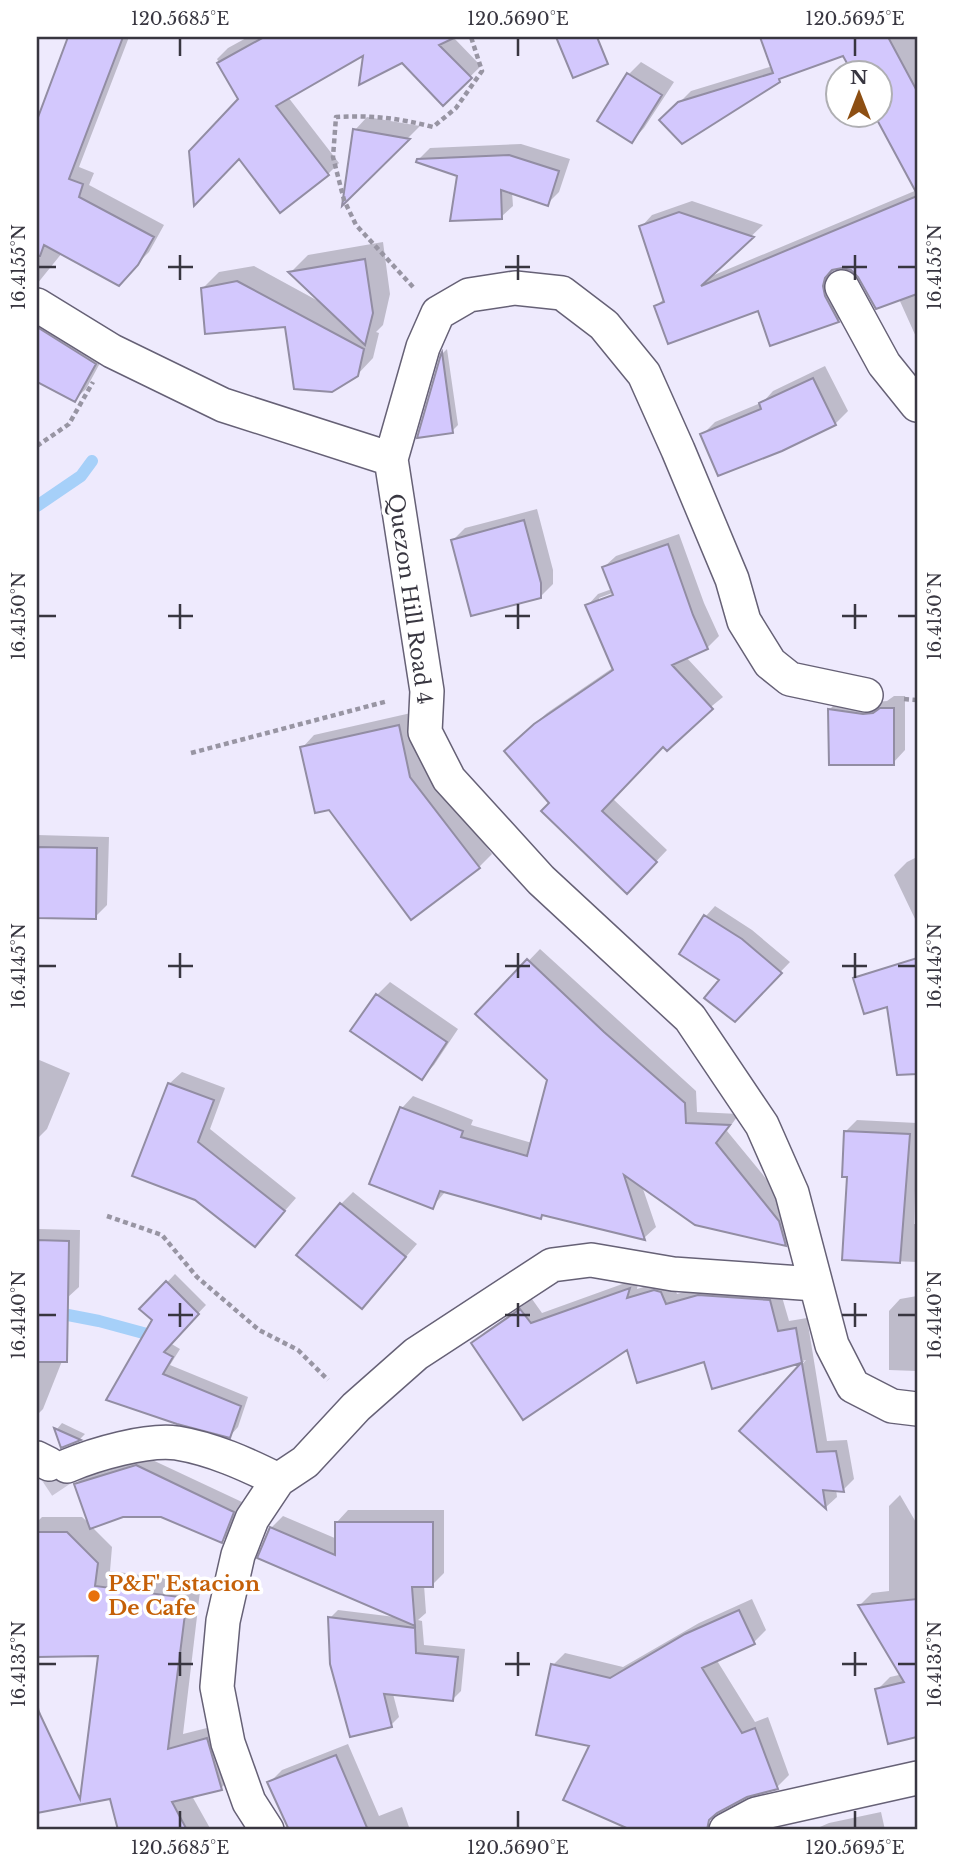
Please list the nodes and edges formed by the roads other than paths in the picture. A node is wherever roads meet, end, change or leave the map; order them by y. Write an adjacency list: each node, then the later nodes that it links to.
1 (842, 287): 3 (street)
2 (37, 305): 4 (street)
3 (917, 405)
4 (391, 459): 5 (street, Quezon Hill Road 4); 6 (street, Quezon Hill Road 4)
5 (866, 695)
6 (816, 1284): 7 (street, Quezon Hill Road 4); 9 (street)
7 (917, 1409)
8 (47, 1472): 9 (street)
9 (278, 1480): 11 (street)
10 (917, 1778): 12 (street)
11 (267, 1830)
12 (726, 1830)

